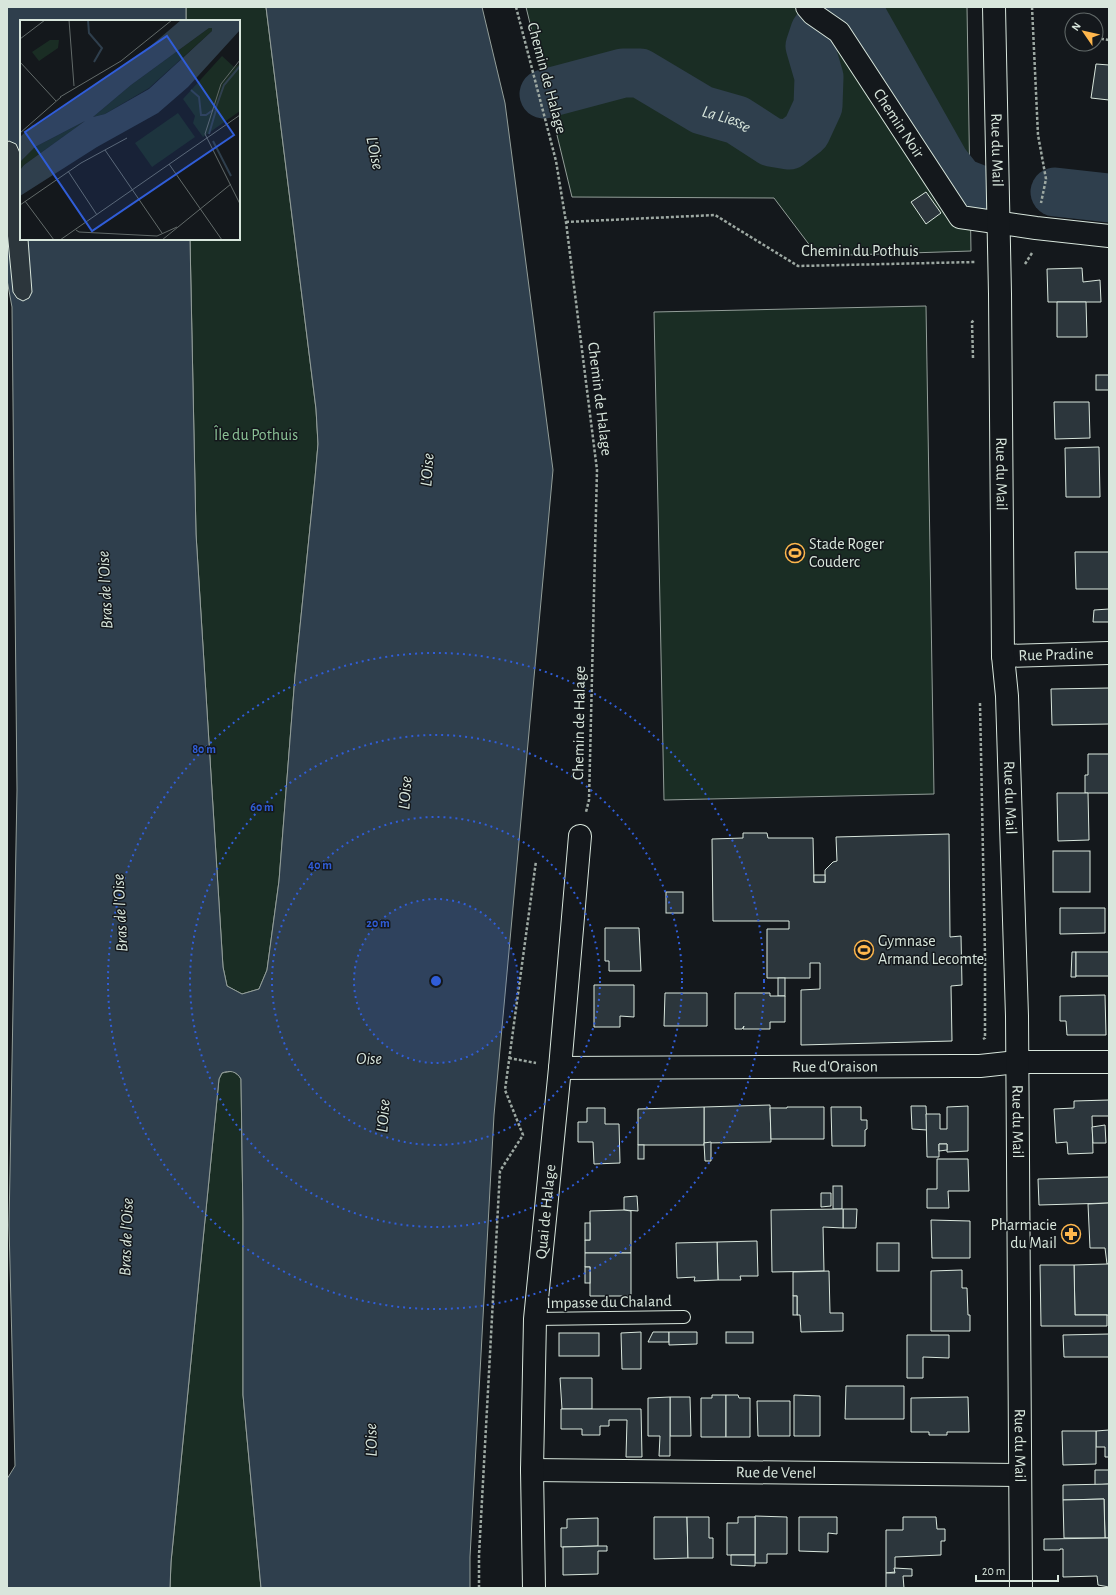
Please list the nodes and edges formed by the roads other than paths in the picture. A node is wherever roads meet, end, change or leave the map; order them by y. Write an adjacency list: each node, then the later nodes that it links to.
1 (807, 7): 3 (street, Chemin Noir)
2 (994, 7): 3 (street, Rue du Mail)
3 (998, 223): 4 (street, Chemin Noir); 6 (street, Rue du Mail)
4 (1109, 236)
5 (1109, 653): 6 (street, Rue Pradine)
6 (1004, 656): 8 (street, Rue du Mail)
7 (580, 836): 10 (street, Quai de Halage)
8 (1017, 1062): 9 (street, Rue d'Oraison); 10 (street, Rue d'Oraison); 14 (street, Rue du Mail)
9 (1109, 1062)
10 (551, 1066): 12 (street, Quai de Halage)
11 (684, 1318): 12 (lane, Impasse du Chaland)
12 (535, 1319): 13 (street, Quai de Halage)
13 (532, 1470): 14 (street, Rue de Venel); 15 (street, Quai de Halage)
14 (1019, 1475): 16 (street, Rue du Mail)
15 (534, 1588)
16 (1021, 1588)

